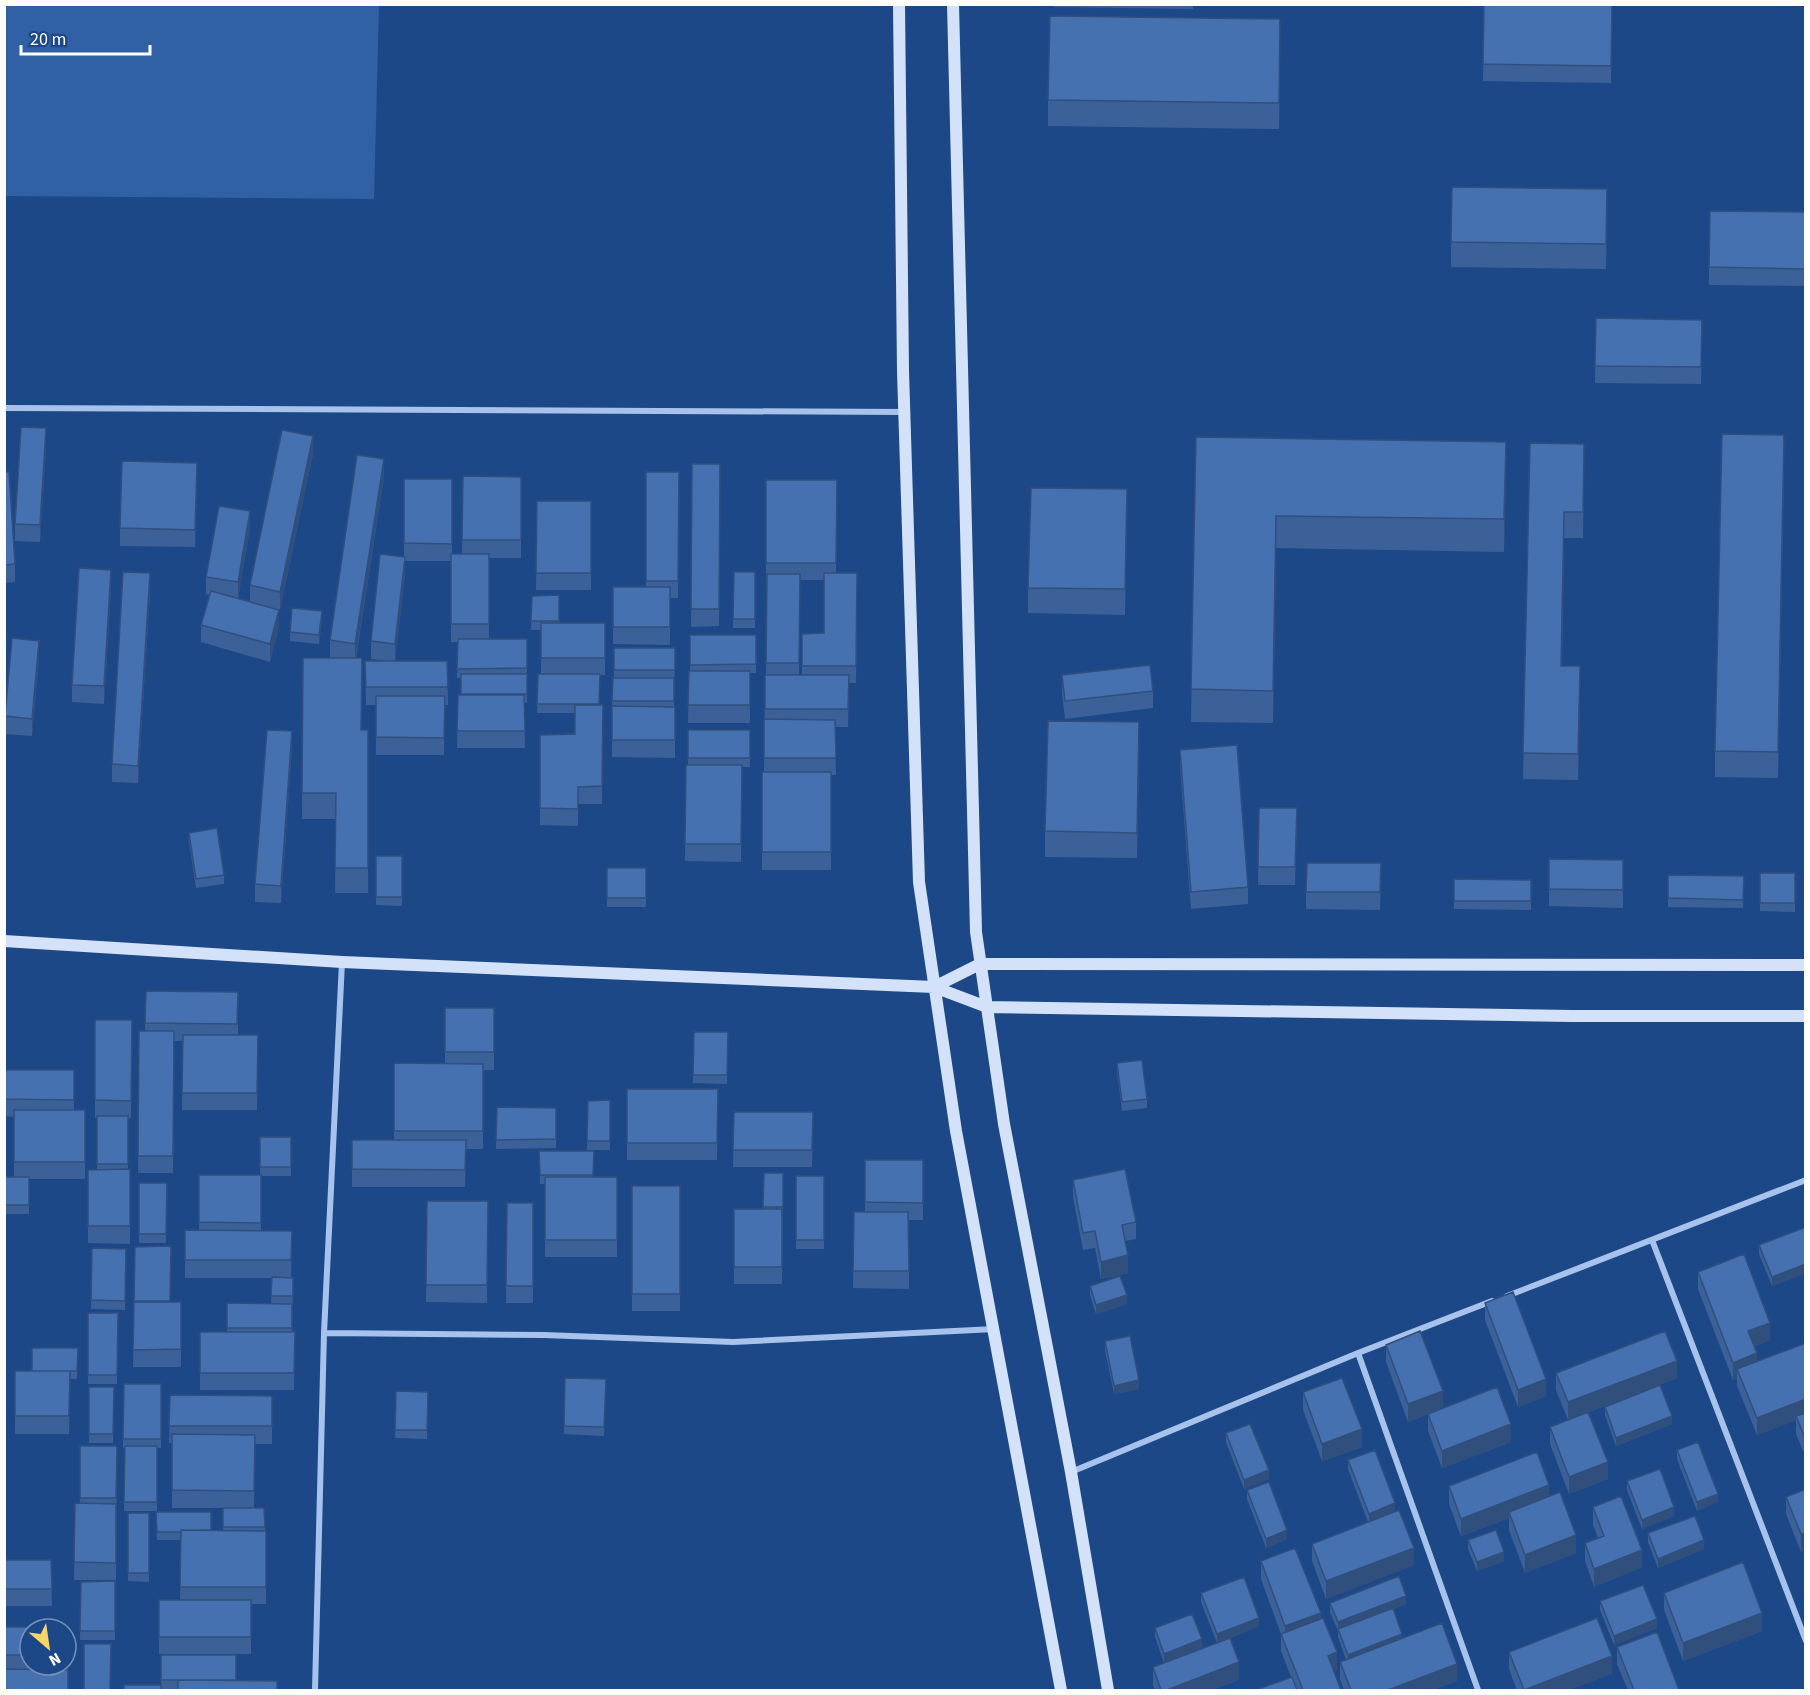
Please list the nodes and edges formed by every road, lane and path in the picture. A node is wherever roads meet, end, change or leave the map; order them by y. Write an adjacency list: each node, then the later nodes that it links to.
1 (899, 4): 4 (street)
2 (953, 4): 7 (street)
3 (4, 408): 4 (street)
4 (904, 412): 9 (street)
5 (4, 941): 6 (street)
6 (342, 962): 9 (street); 15 (street)
7 (980, 964): 8 (street); 9 (street); 10 (street)
8 (1806, 965)
9 (934, 987): 10 (street); 14 (street)
10 (987, 1007): 11 (street); 17 (street)
11 (1806, 1016)
12 (1806, 1180): 13 (street)
13 (1652, 1240): 16 (street); 18 (street)
14 (994, 1329): 15 (street); 20 (street)
15 (324, 1333): 19 (street)
16 (1358, 1353): 17 (street); 22 (street)
17 (1071, 1472): 21 (street)
18 (1806, 1641)
19 (315, 1690)
20 (1061, 1690)
21 (1108, 1690)
22 (1478, 1690)

